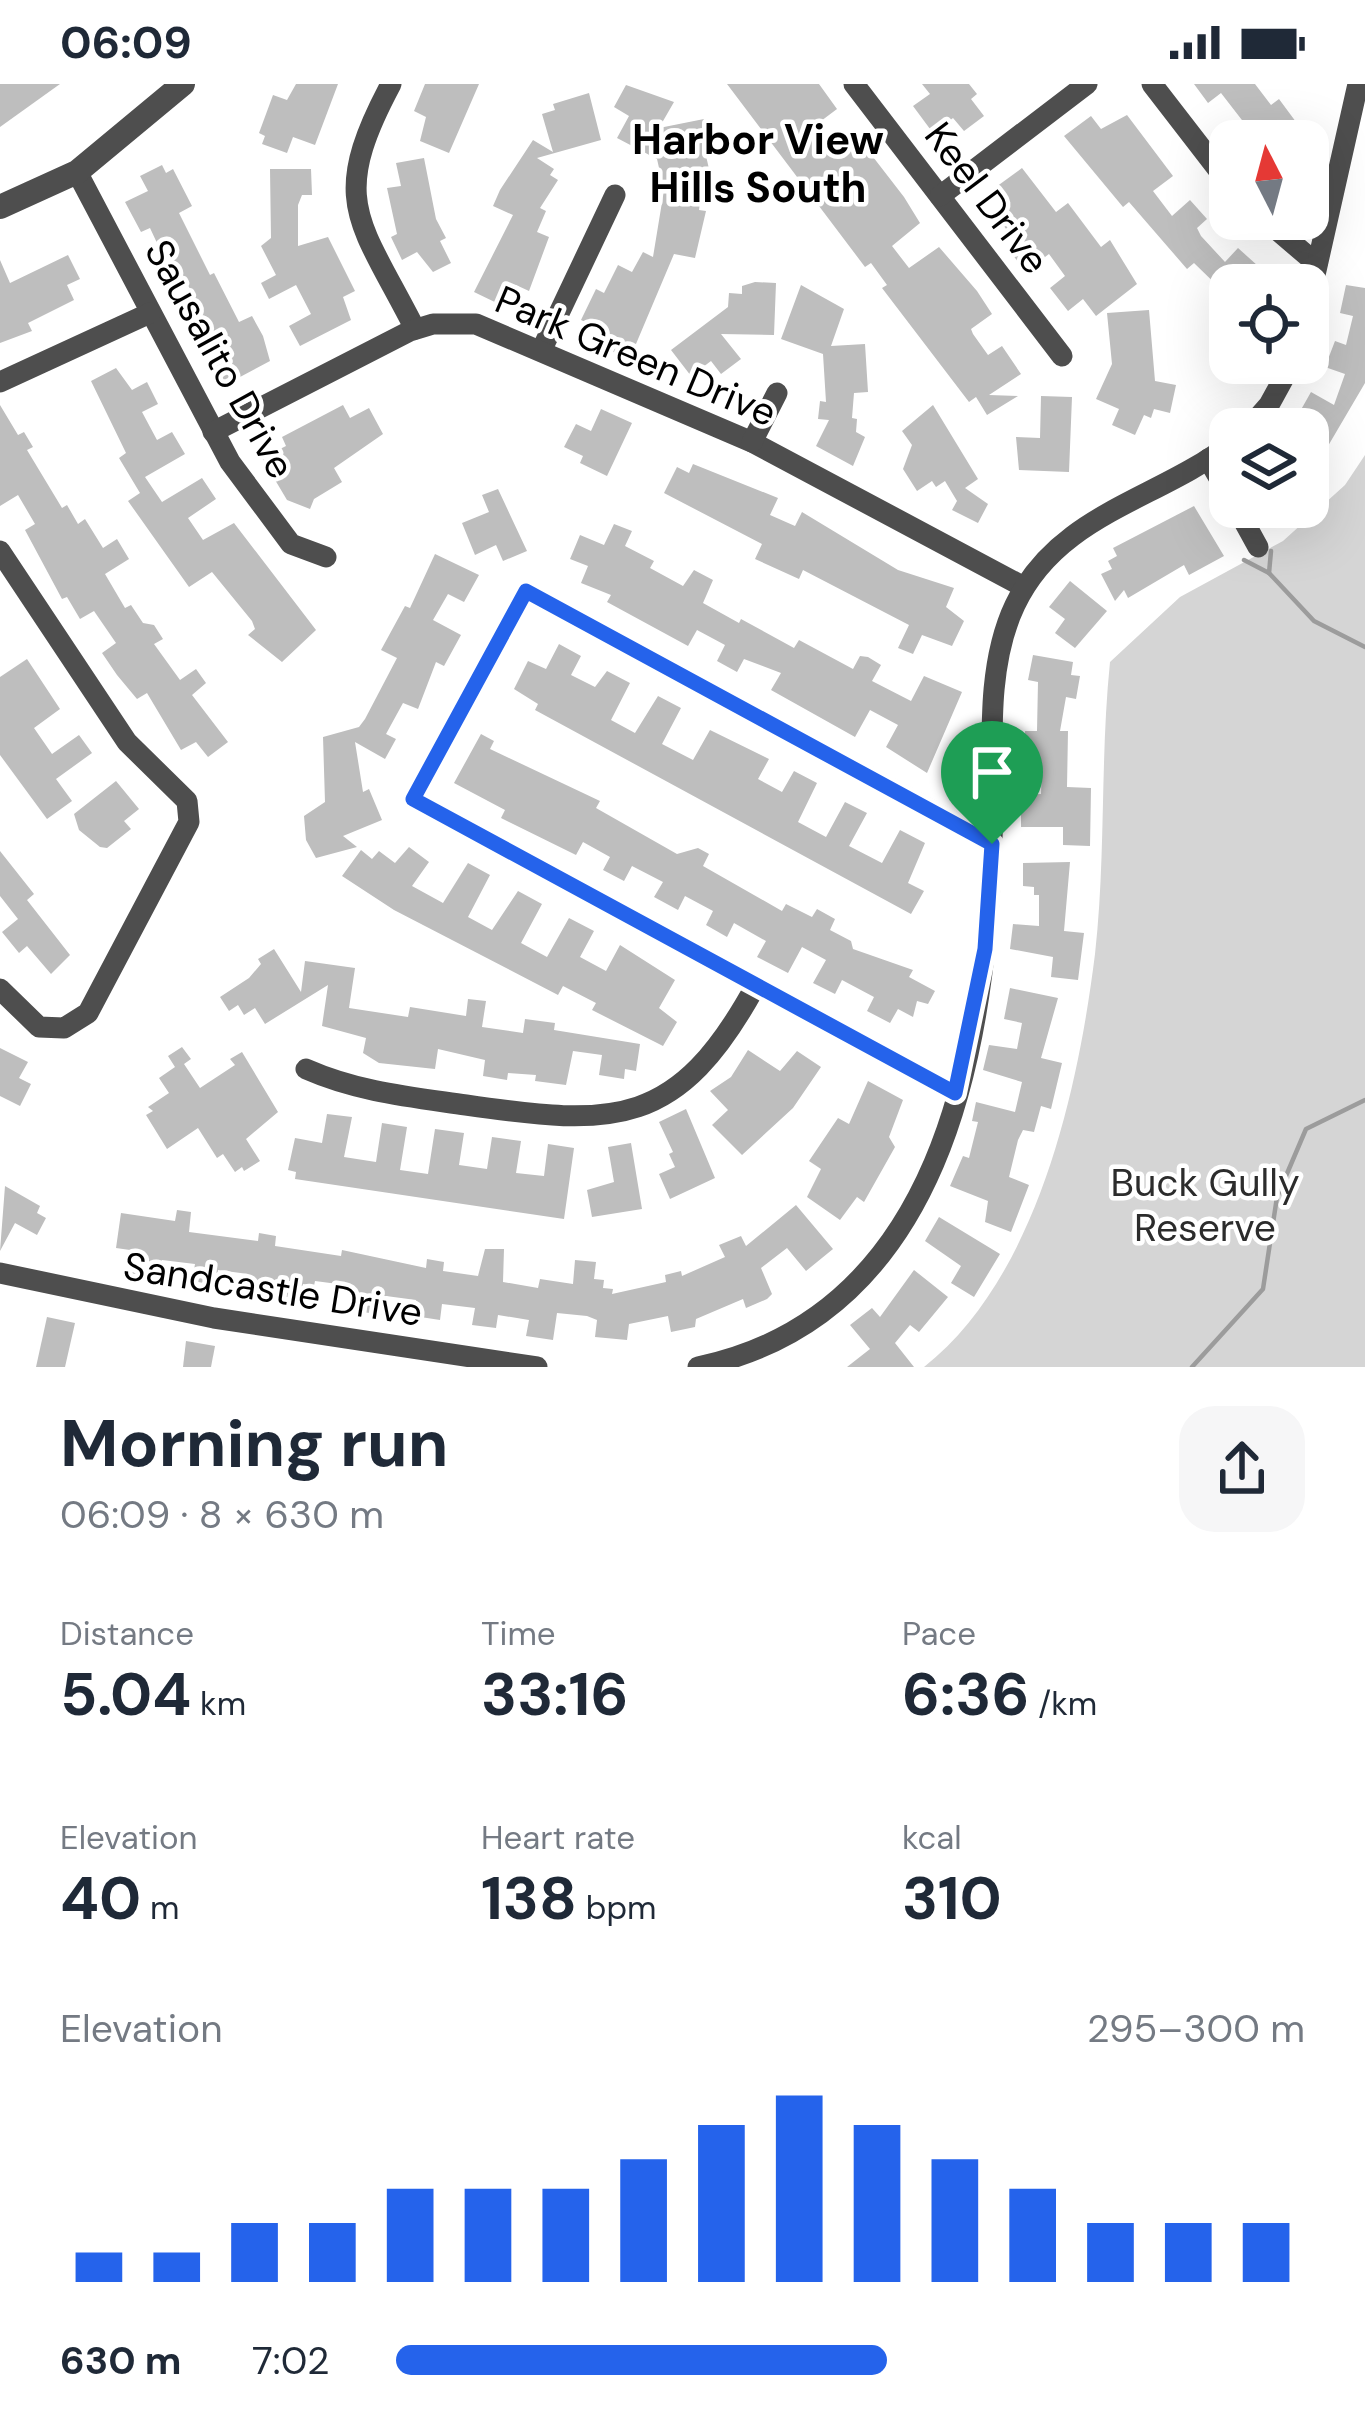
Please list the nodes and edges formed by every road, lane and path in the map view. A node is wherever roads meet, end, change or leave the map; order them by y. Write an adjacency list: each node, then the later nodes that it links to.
1 (183, 84): 8 (street)
2 (391, 84): 15 (street)
3 (854, 84): 10 (street, Keel Drive)
4 (1088, 84): 10 (street)
5 (1153, 84): 7 (street)
6 (1358, 84): 13 (street)
7 (1209, 157)
8 (77, 172): 11 (street); 14 (street, Sausalito Drive)
9 (615, 195): 16 (street)
10 (940, 196): 17 (street, Keel Drive)
11 (0, 207)
12 (1289, 240): 13 (street)
13 (1317, 264)
14 (150, 313): 18 (street); 20 (street, Sausalito Drive)
15 (415, 328): 16 (street, Park Green Drive); 20 (street, Park Green Drive)
16 (542, 349): 21 (street, Park Green Drive)
17 (1062, 356)
18 (0, 382)
19 (777, 393): 21 (street)
20 (213, 432): 26 (street, Sausalito Drive)
21 (752, 442): 27 (street, Park Green Drive)
22 (1208, 459): 27 (street)
23 (1247, 528): 24 (street)
24 (1258, 548)
25 (0, 551): 30 (street)
26 (326, 557)
27 (1024, 587): 28 (street)
28 (992, 844): 29 (street); 32 (street)
29 (756, 985): 31 (street); 32 (street)
30 (0, 989)
31 (306, 1069)
32 (955, 1093): 35 (street)
33 (0, 1273): 34 (street, Sandcastle Drive)
34 (537, 1367)
35 (698, 1367)

